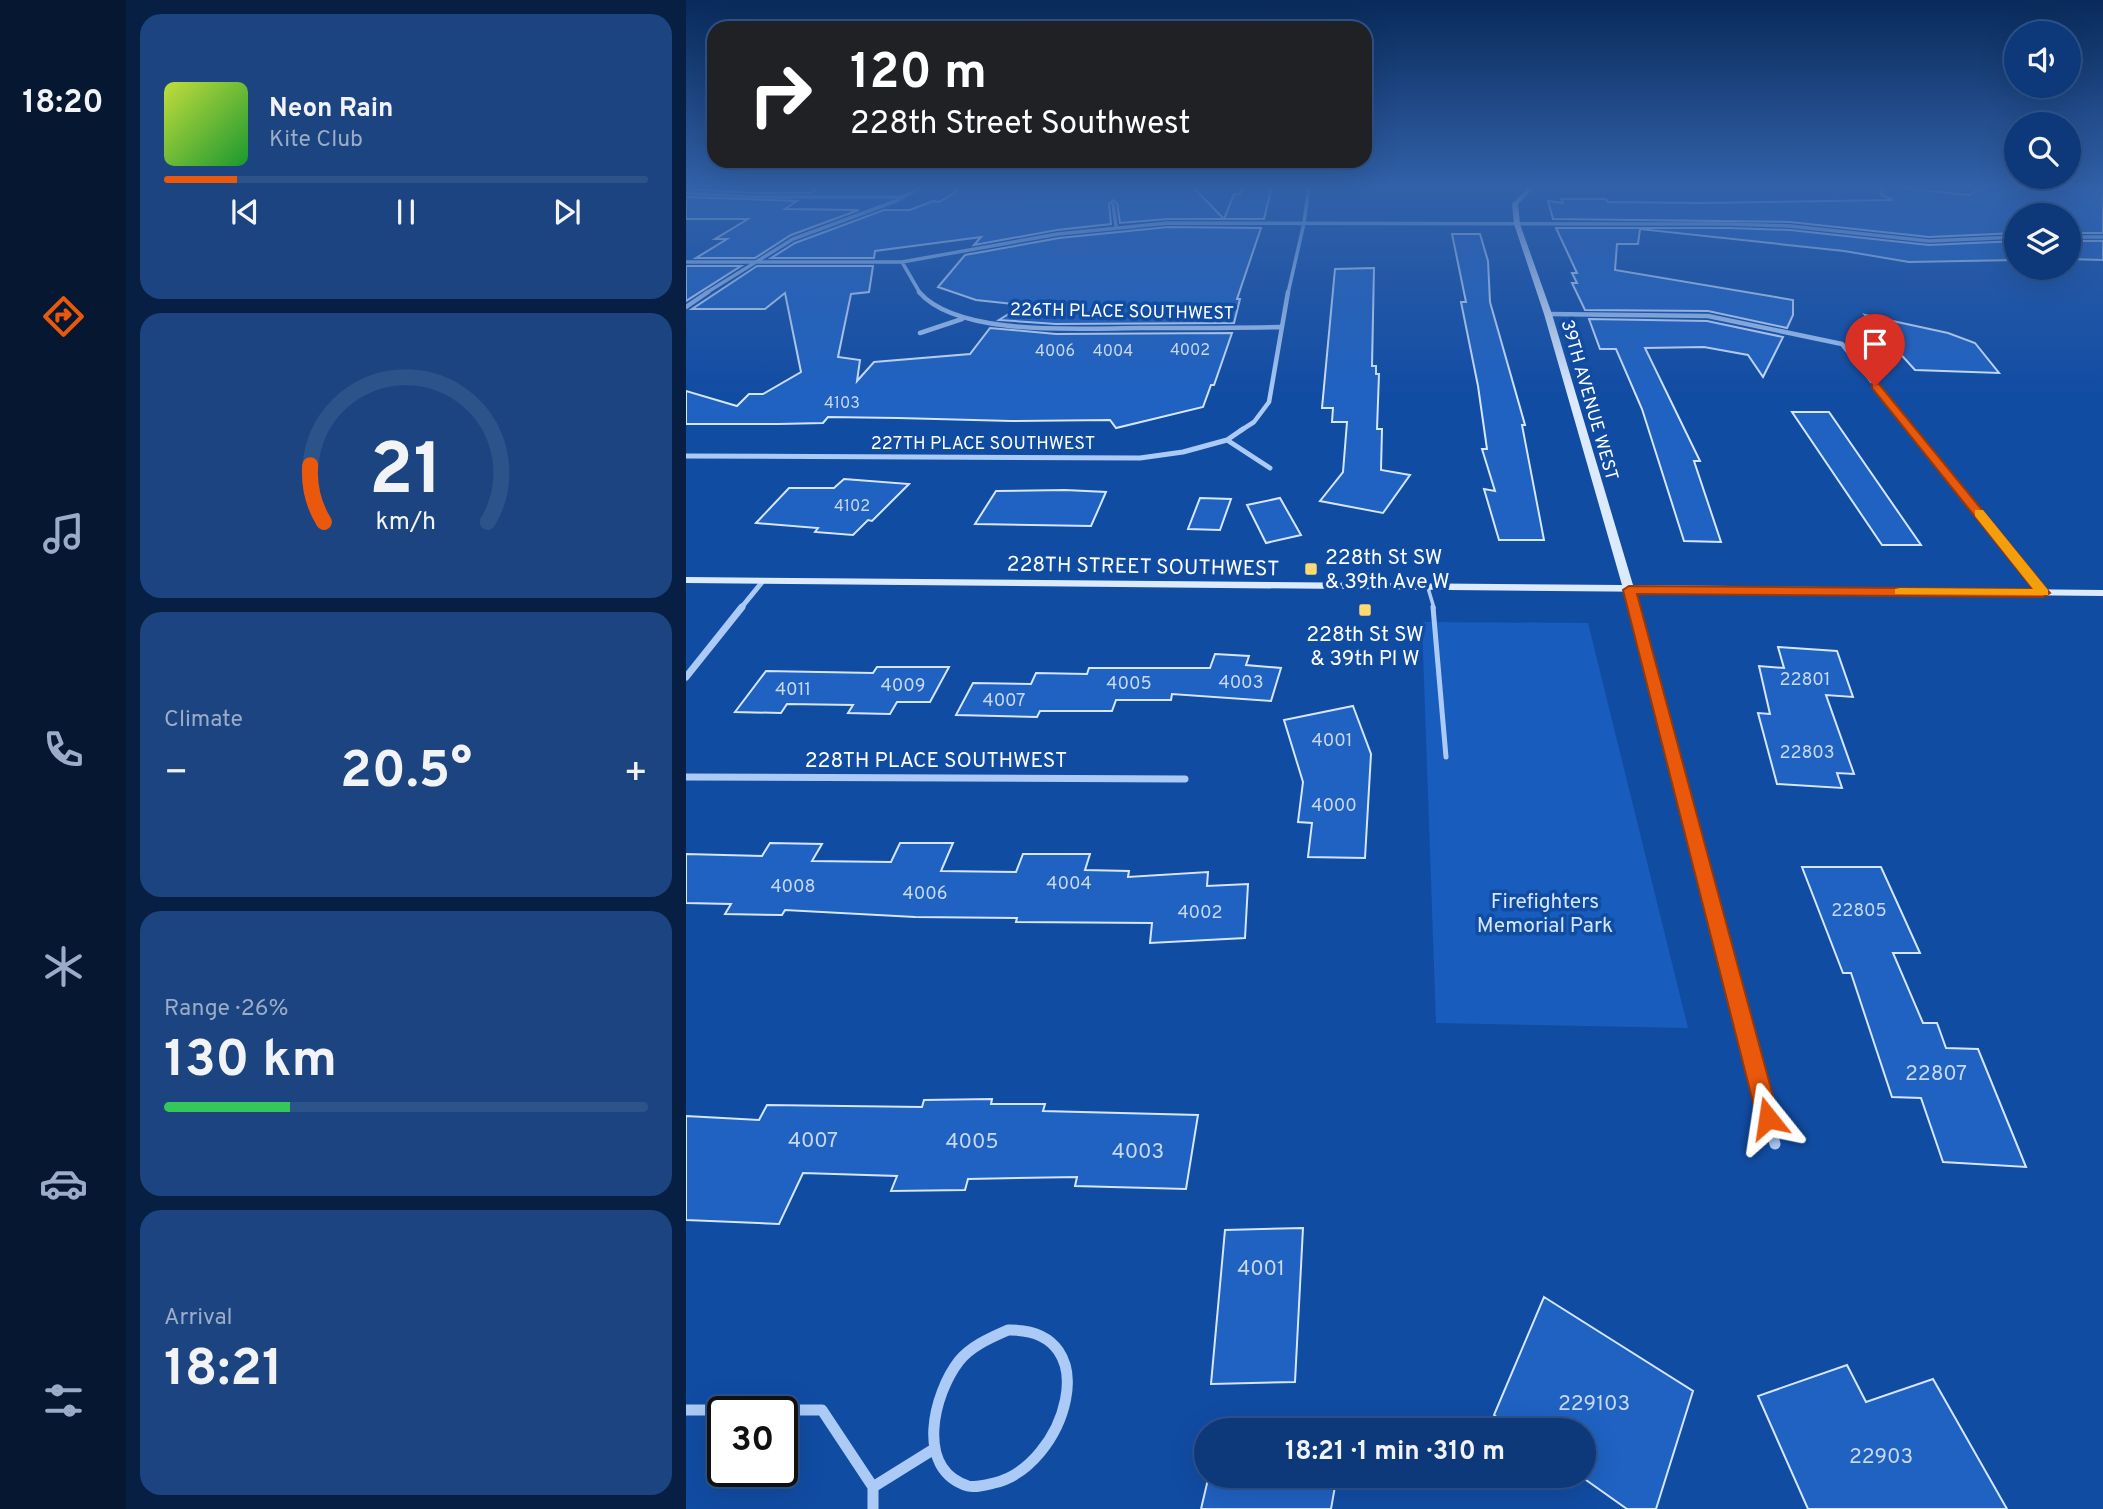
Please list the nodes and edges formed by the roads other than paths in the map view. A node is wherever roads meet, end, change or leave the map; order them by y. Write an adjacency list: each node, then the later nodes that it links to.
1 (762, 256): 6 (street)
2 (930, 256): 7 (street)
3 (1296, 256): 11 (street, 227TH PLACE SOUTHWEST)
4 (1528, 256): 9 (street, 39TH AVENUE WEST)
5 (686, 262): 6 (street)
6 (752, 262): 7 (street); 8 (street)
7 (902, 262): 10 (street)
8 (686, 307)
9 (1548, 314): 19 (street, 39TH AVENUE WEST); 20 (street)
10 (963, 319): 11 (street, 226TH PLACE SOUTHWEST); 12 (street)
11 (1280, 327): 13 (street, 227TH PLACE SOUTHWEST)
12 (920, 333)
13 (1227, 440): 14 (street, 227TH PLACE SOUTHWEST); 15 (street)
14 (686, 456)
15 (1270, 468)
16 (686, 580): 17 (street, 228TH STREET SOUTHWEST)
17 (763, 581): 18 (street, 228TH STREET SOUTHWEST); 22 (street)
18 (1428, 588): 19 (street, 228TH STREET SOUTHWEST); 23 (lane)
19 (1629, 590): 20 (street, 228TH STREET SOUTHWEST); 26 (street)
20 (2043, 593): 21 (street, 228TH STREET SOUTHWEST)
21 (2103, 593)
22 (686, 677)
23 (1446, 757)
24 (686, 777): 25 (street, 228TH PLACE SOUTHWEST)
25 (1185, 779)
26 (1775, 1144)
27 (686, 1410): 29 (street)
28 (934, 1449): 28 (street); 29 (street)
29 (873, 1487): 30 (street)
30 (873, 1509)

